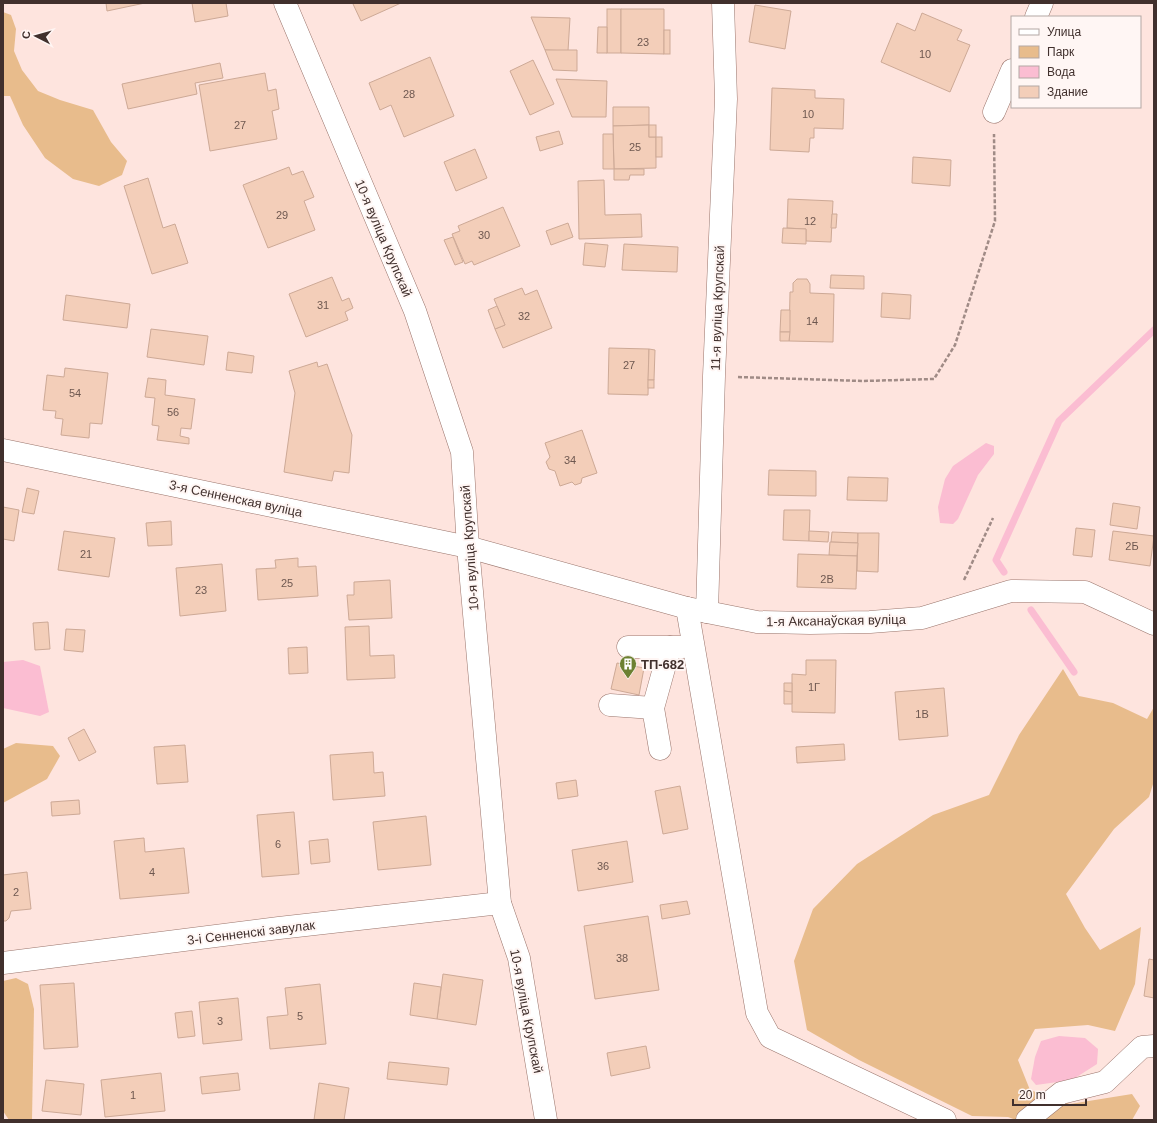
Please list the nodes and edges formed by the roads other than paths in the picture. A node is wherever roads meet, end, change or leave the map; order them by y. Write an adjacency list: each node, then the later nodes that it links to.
1 (285, 3): 8 (street, 10-я вуліца Крупскай)
2 (723, 3): 9 (street, 11-я вуліца Крупскай)
3 (1042, 3): 4 (street)
4 (1036, 16)
5 (1011, 72): 6 (street)
6 (994, 112)
7 (3, 450): 8 (street, 3-я Сенненская вуліца)
8 (468, 547): 9 (street, 1-я Аксанаўская вуліца); 17 (street, 10-я вуліца Крупскай)
9 (697, 610): 10 (street, 1-я Аксанаўская вуліца); 13 (street, 11-я вуліца Крупскай)
10 (1154, 624)
11 (628, 647): 12 (street)
12 (670, 647): 13 (street); 15 (street)
13 (694, 647): 21 (street, 11-я вуліца Крупскай)
14 (610, 705): 15 (street)
15 (653, 708): 16 (street)
16 (660, 749)
17 (500, 903): 18 (street, 3-і Сенненскі завулак); 20 (street, 10-я вуліца Крупскай)
18 (3, 963)
19 (1154, 1046): 22 (street)
20 (546, 1120)
21 (945, 1120)
22 (1027, 1120)

